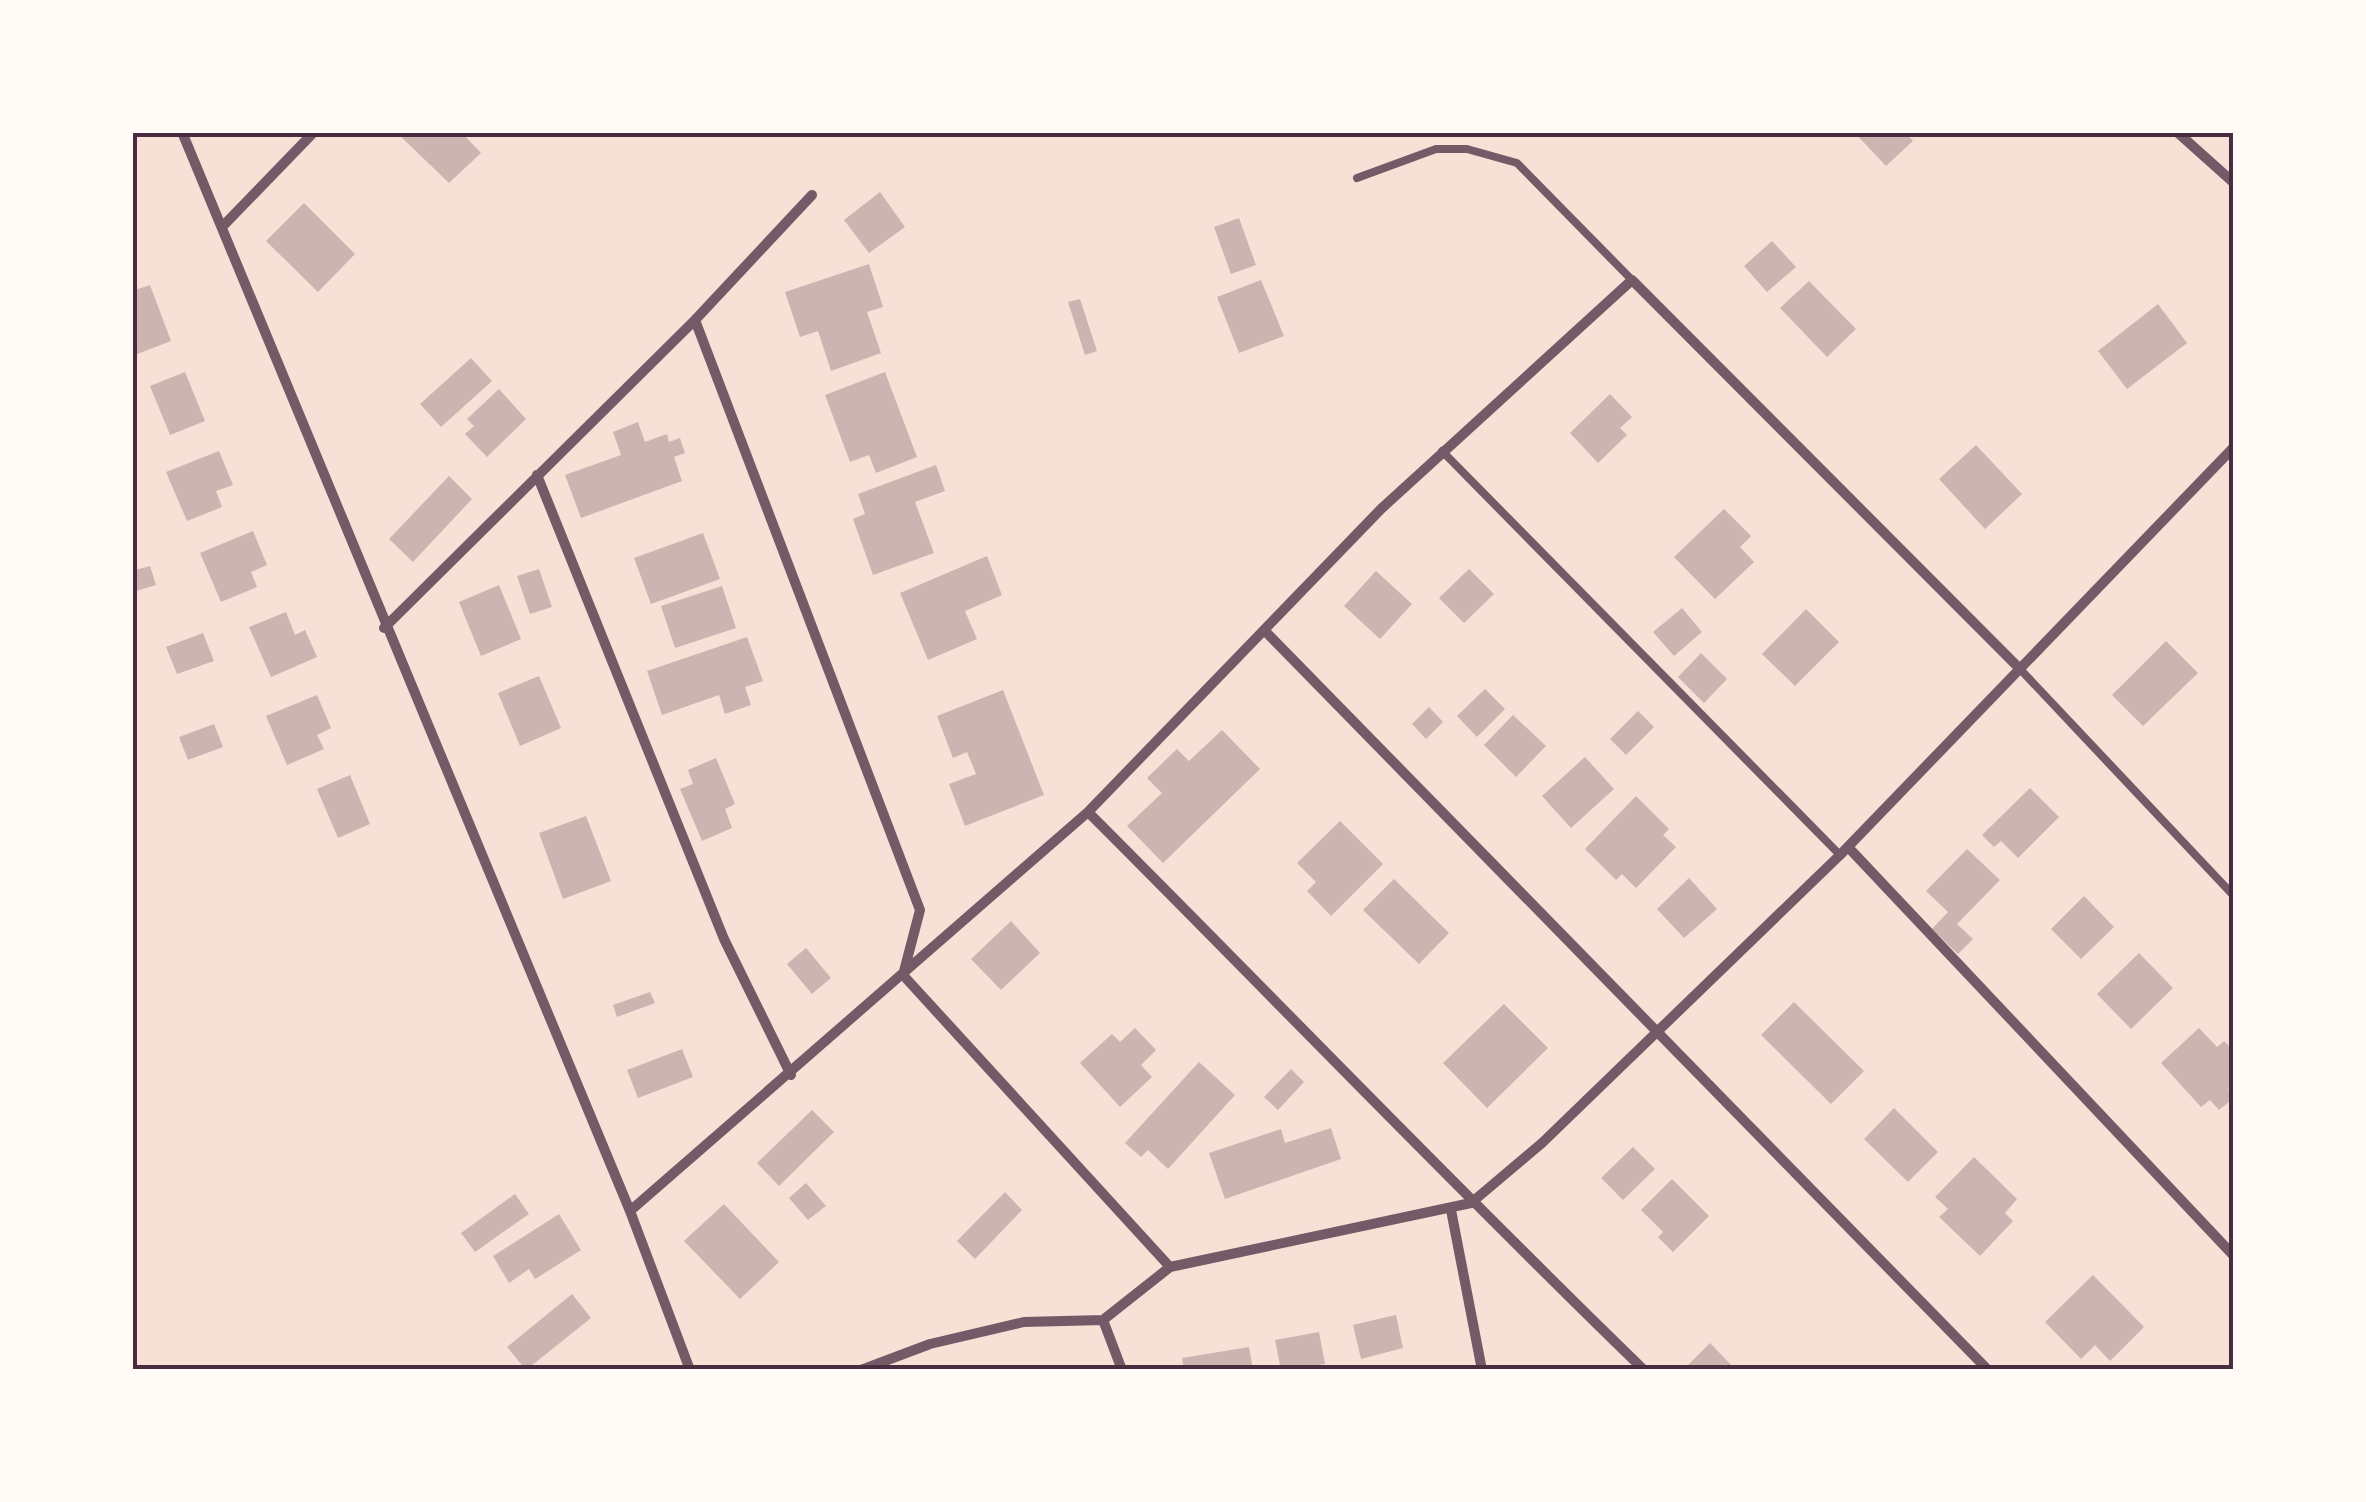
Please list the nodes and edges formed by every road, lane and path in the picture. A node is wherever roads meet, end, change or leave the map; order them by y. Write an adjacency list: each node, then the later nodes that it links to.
1 (182, 132): 7 (street)
2 (314, 132): 7 (street)
3 (2177, 132): 5 (street)
4 (1356, 178): 8 (lane)
5 (2234, 184)
6 (812, 195): 9 (street)
7 (223, 226): 13 (street)
8 (1632, 280): 11 (street); 15 (street)
9 (695, 320): 12 (street); 19 (street)
10 (2234, 447): 15 (street)
11 (1442, 452): 14 (street); 17 (lane)
12 (537, 475): 13 (street); 21 (street)
13 (384, 628): 24 (street)
14 (1266, 632): 16 (street); 20 (street)
15 (2019, 668): 17 (street); 18 (lane)
16 (1088, 812): 19 (street); 22 (street)
17 (1844, 851): 20 (street); 25 (street)
18 (2234, 896)
19 (902, 975): 21 (street); 26 (street)
20 (1653, 1032): 22 (street); 33 (street)
21 (791, 1075): 24 (street)
22 (1470, 1203): 23 (street); 32 (street)
23 (1451, 1210): 26 (street); 31 (street)
24 (630, 1211): 28 (street)
25 (2234, 1256)
26 (1170, 1267): 27 (street)
27 (1103, 1320): 29 (street); 30 (street)
28 (690, 1370)
29 (861, 1370)
30 (1122, 1370)
31 (1482, 1370)
32 (1644, 1370)
33 (1988, 1370)

